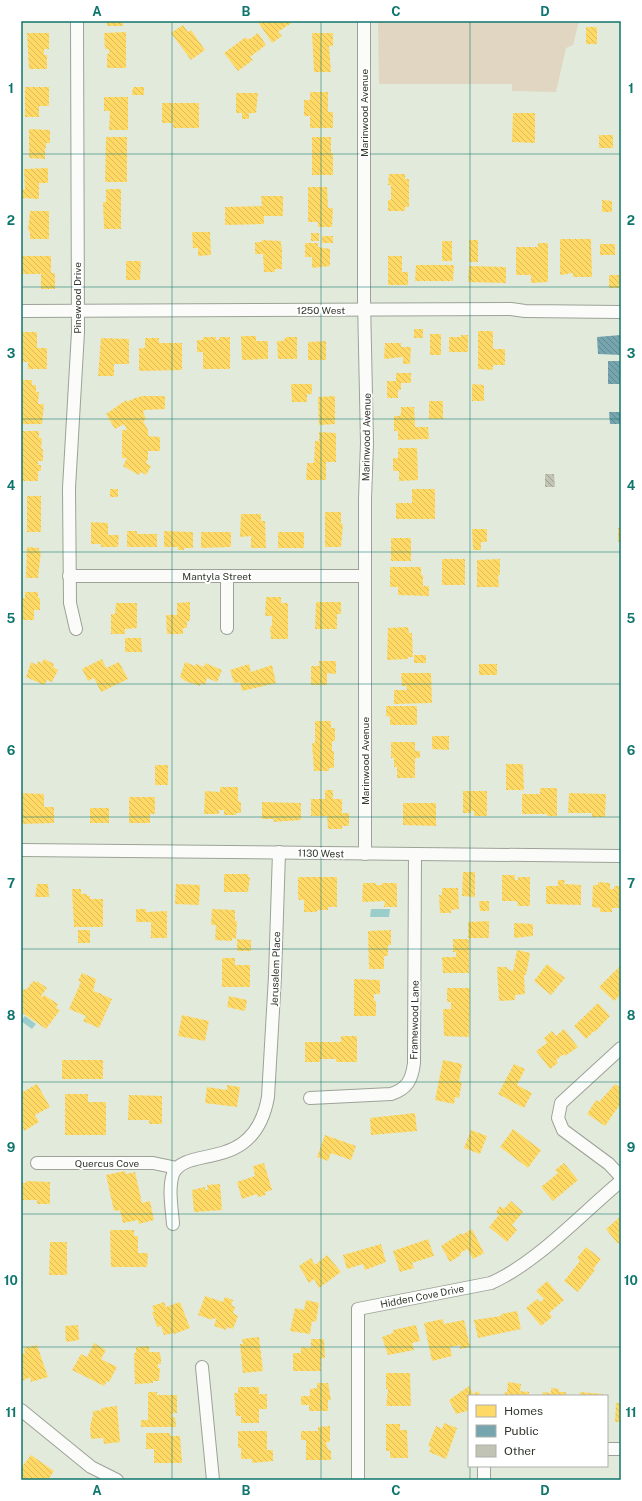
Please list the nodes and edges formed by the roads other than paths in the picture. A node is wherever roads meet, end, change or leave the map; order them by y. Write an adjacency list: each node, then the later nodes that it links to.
1 (77, 21): 5 (street, Pinewood Drive)
2 (364, 21): 3 (street, Marinwood Avenue)
3 (365, 310): 5 (street, 1250 West); 6 (street, 1250 West); 9 (street, Marinwood Avenue)
4 (21, 311): 5 (street, 1250 West)
5 (78, 311): 7 (street, Pinewood Drive)
6 (621, 312)
7 (70, 576): 8 (street, Mantyla Street); 11 (street, Pinewood Drive)
8 (227, 576): 9 (street, Mantyla Street); 10 (street)
9 (365, 576): 14 (street, Marinwood Avenue)
10 (227, 628)
11 (76, 630)
12 (21, 850): 13 (street, 1130 West)
13 (279, 852): 14 (street, 1130 West); 20 (street, Jerusalem Place)
14 (365, 854): 15 (street, 1130 West)
15 (415, 854): 16 (street, 1130 West); 18 (street, Framewood Lane)
16 (621, 856)
17 (621, 1048): 21 (street)
18 (310, 1098)
19 (37, 1163): 20 (street, Quercus Cove)
20 (177, 1168): 23 (street)
21 (621, 1177)
22 (621, 1181): 31 (street, Hidden Cove Drive)
23 (173, 1224)
24 (202, 1367): 30 (street)
25 (21, 1410): 29 (street)
26 (621, 1448): 27 (street)
27 (608, 1449)
28 (484, 1467): 32 (street)
29 (116, 1480)
30 (213, 1480)
31 (358, 1480)
32 (484, 1480)

